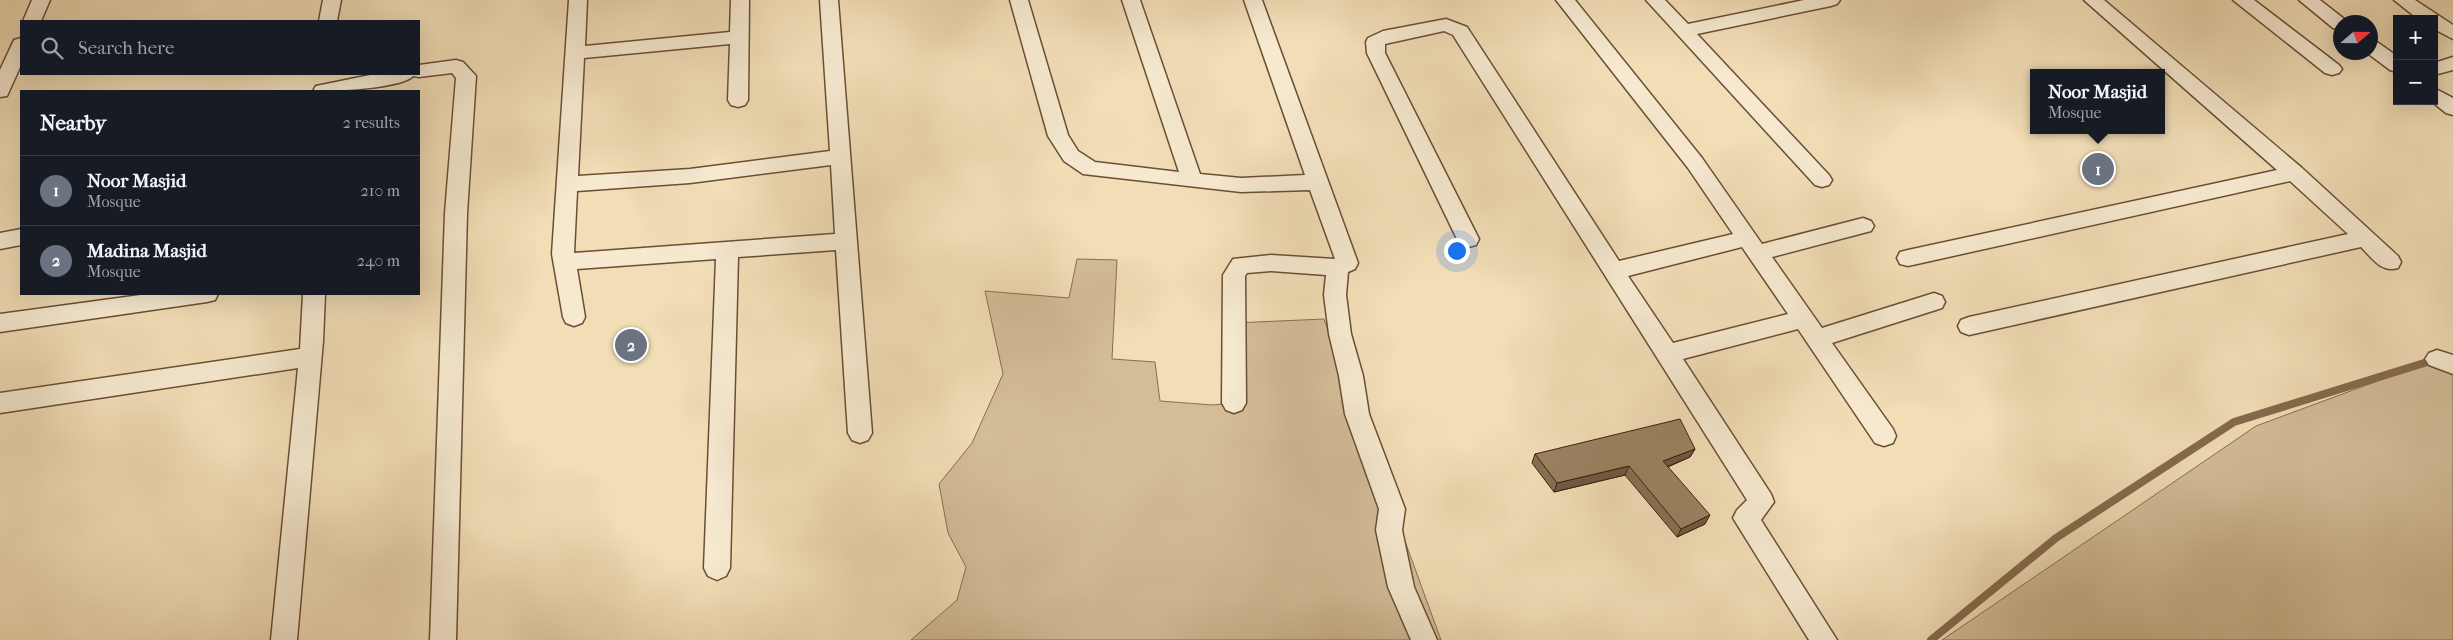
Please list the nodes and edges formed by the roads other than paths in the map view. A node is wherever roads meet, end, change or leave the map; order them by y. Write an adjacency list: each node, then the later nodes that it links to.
1 (41, 0): 18 (street)
2 (332, 0): 19 (street)
3 (578, 0): 26 (street)
4 (740, 0): 23 (street)
5 (829, 0): 38 (street)
6 (1019, 0): 41 (street)
7 (1131, 0): 41 (street)
8 (1253, 0): 42 (street)
9 (1565, 0): 50 (street)
10 (1655, 0): 21 (street)
11 (1832, 0): 21 (street)
12 (2093, 0): 39 (street)
13 (2242, 0): 28 (street)
14 (2308, 0): 17 (street)
15 (2403, 0): 16 (street)
16 (2426, 15)
17 (2333, 19)
18 (32, 20)
19 (328, 20)
20 (2438, 23): 22 (street)
21 (1684, 30): 40 (street)
22 (2453, 33)
23 (739, 37): 26 (street); 36 (street)
24 (20, 46): 34 (street)
25 (2378, 52): 27 (street)
26 (575, 53): 43 (street)
27 (2393, 63)
28 (2332, 69)
29 (420, 71): 73 (street)
30 (324, 75): 32 (street)
31 (399, 75): 33 (street)
32 (323, 90)
33 (328, 90)
34 (0, 91)
35 (2438, 97): 37 (street)
36 (738, 100)
37 (2453, 108)
38 (840, 157): 43 (street); 49 (street)
39 (2295, 173): 46 (street); 52 (street)
40 (1822, 180)
41 (1192, 181): 42 (street)
42 (1318, 182): 55 (street)
43 (568, 184): 53 (street)
44 (1864, 226): 50 (street)
45 (20, 237): 48 (street)
46 (2365, 238): 54 (street); 63 (street)
47 (1468, 239): 56 (street)
48 (0, 240)
49 (846, 241): 51 (street); 69 (street)
50 (1752, 245): 56 (street); 61 (street)
51 (726, 250): 53 (street); 71 (street)
52 (1908, 258)
53 (564, 262): 60 (street)
54 (2390, 262)
55 (1338, 268): 68 (street); 74 (street)
56 (1614, 271): 65 (street)
57 (191, 295): 62 (street)
58 (314, 295): 66 (street)
59 (1934, 302): 64 (street)
60 (574, 316)
61 (1803, 319): 64 (street); 65 (street)
62 (0, 323)
63 (1969, 326)
64 (1817, 339): 70 (street)
65 (1667, 354): 75 (street)
66 (309, 357): 67 (street); 72 (street)
67 (0, 403)
68 (1234, 404)
69 (860, 433)
70 (1884, 436)
71 (717, 568)
72 (284, 640)
73 (443, 640)
74 (1424, 640)
75 (1824, 640)

